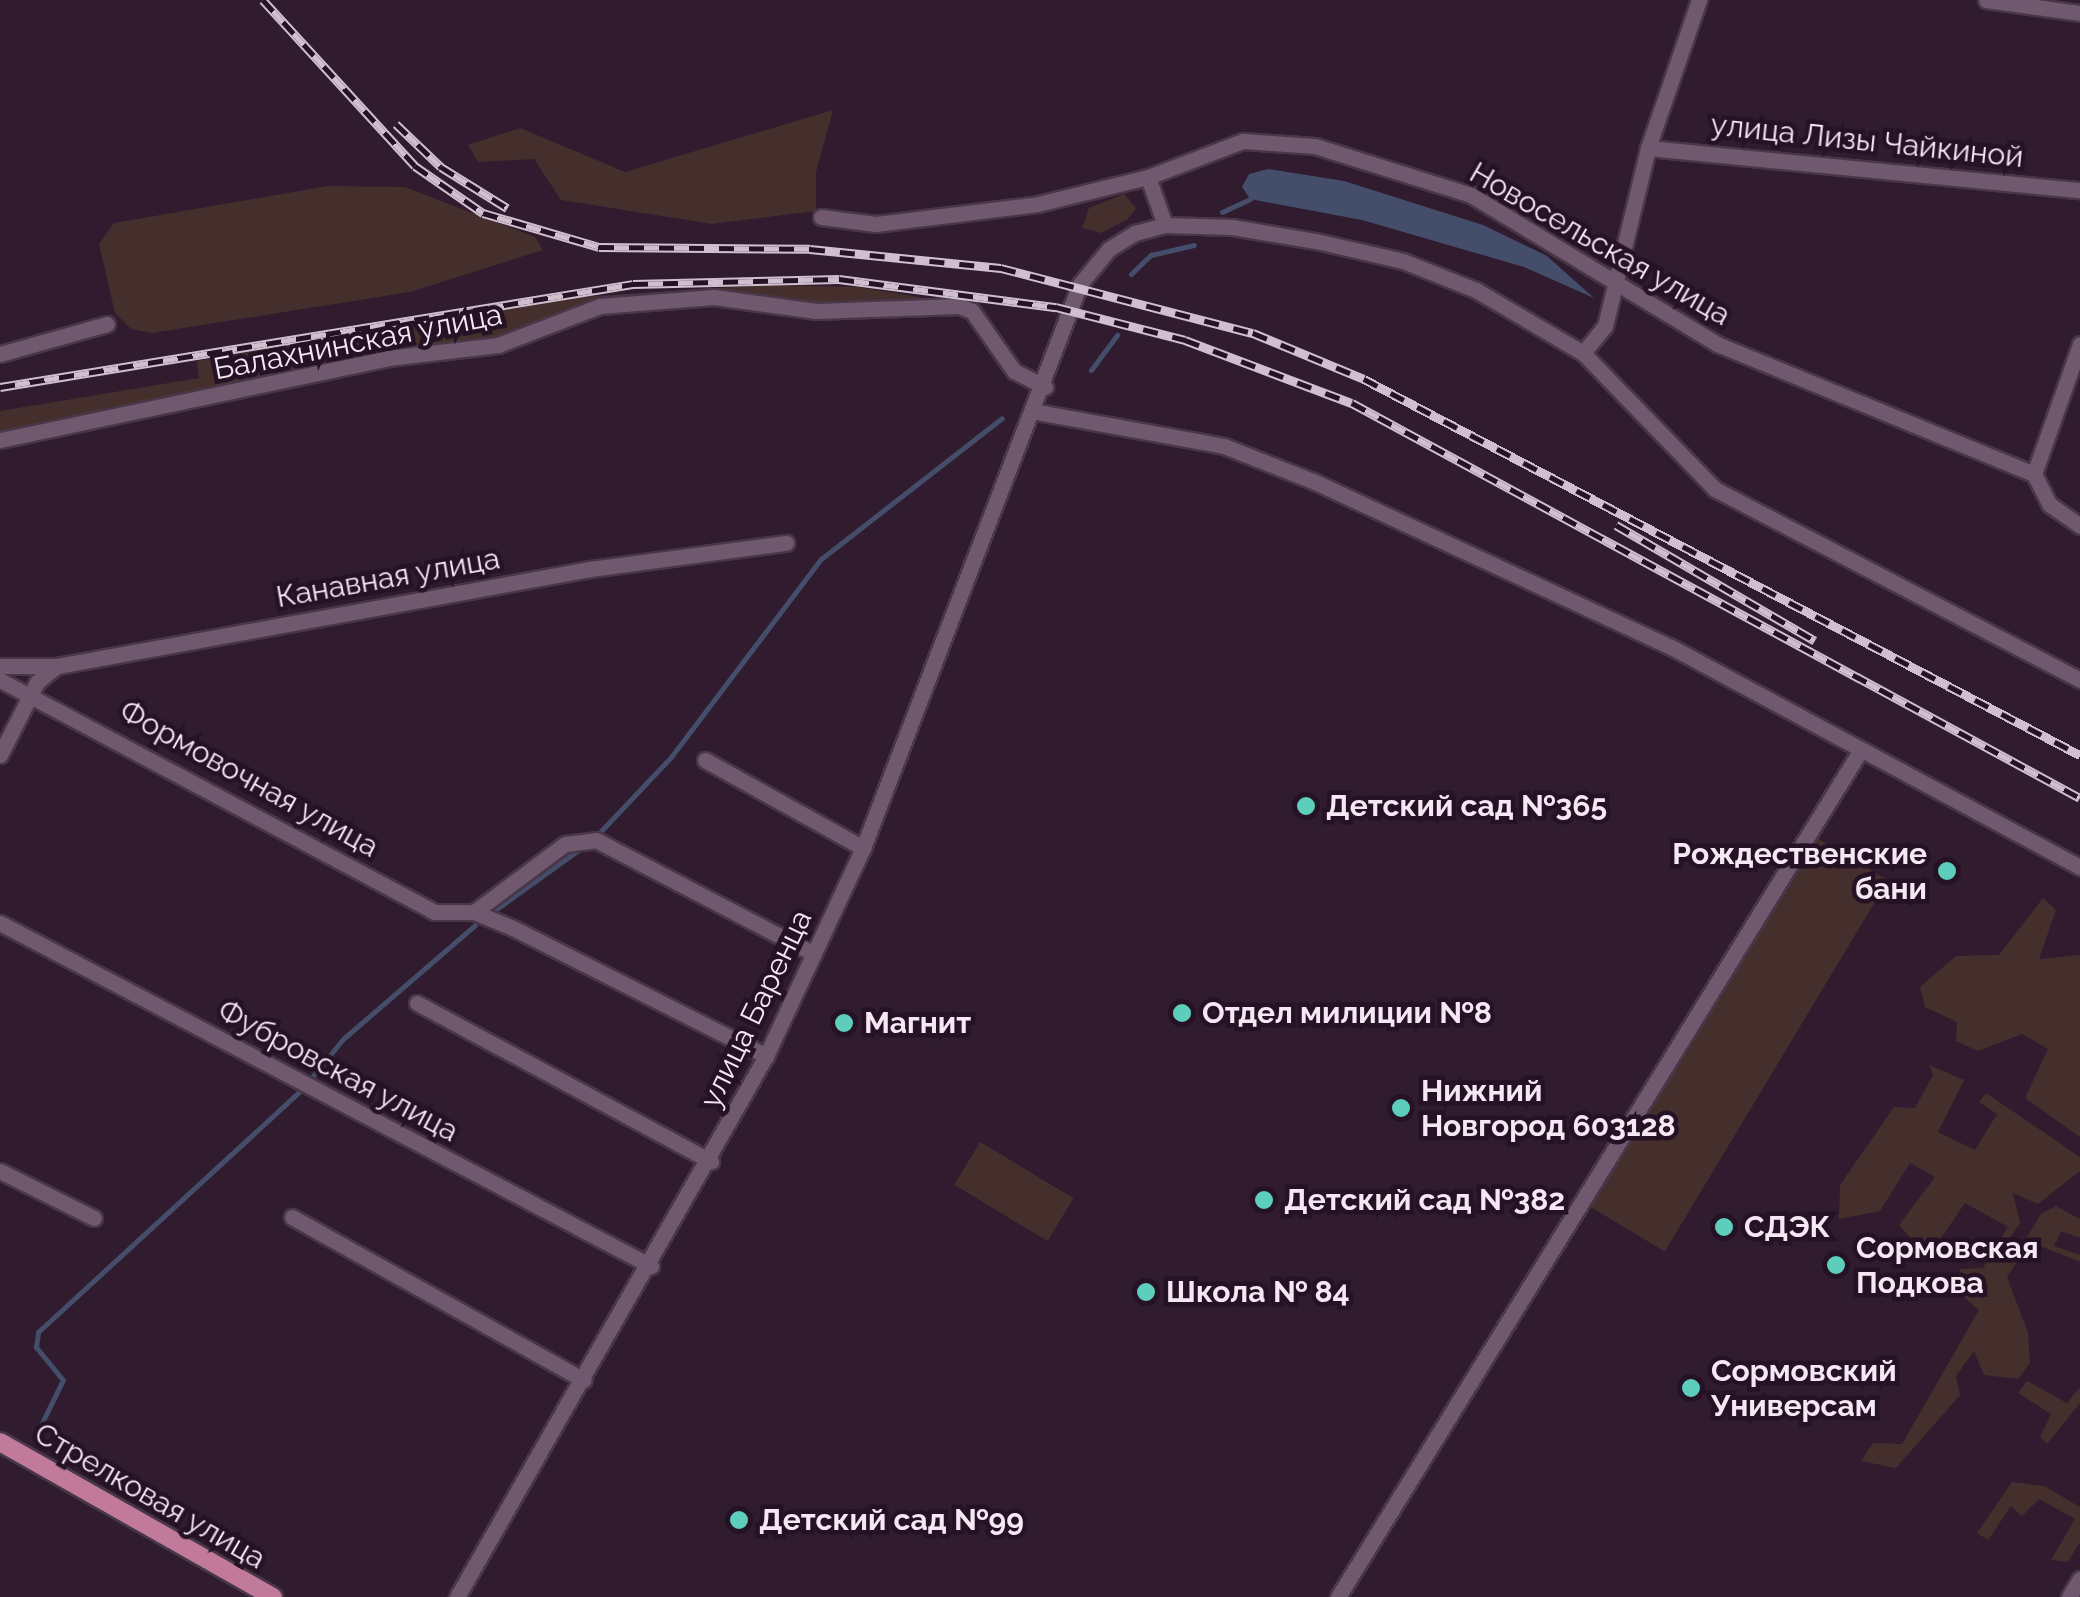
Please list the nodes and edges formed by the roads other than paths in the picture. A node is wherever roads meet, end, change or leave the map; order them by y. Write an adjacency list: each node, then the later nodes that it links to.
1 (1699, 0): 4 (street)
2 (1986, 0): 3 (street)
3 (2080, 13)
4 (1648, 148): 6 (street, улица Лизы Чайкиной); 9 (street)
5 (1148, 178): 7 (street, Новосельская улица); 8 (street); 9 (street, Новосельская улица)
6 (2080, 190)
7 (821, 217)
8 (1164, 225): 12 (street); 14 (street, улица Баренца)
9 (1618, 280): 12 (street); 17 (street, Новосельская улица)
10 (106, 324): 13 (street)
11 (2080, 344): 17 (street)
12 (1582, 353): 23 (street)
13 (0, 354)
14 (1046, 387): 15 (street, улица Баренца); 16 (street, Балахнинская улица)
15 (1037, 412): 25 (street); 28 (street, улица Баренца)
16 (0, 440)
17 (2034, 474): 18 (street)
18 (2080, 526)
19 (786, 543): 21 (street, Канавная улица)
20 (0, 666): 21 (street, Канавная улица)
21 (57, 666): 24 (street)
22 (0, 680): 24 (street, Формовочная улица)
23 (2080, 680)
24 (28, 697): 26 (street); 30 (street, Формовочная улица)
25 (1860, 751): 29 (street); 45 (street)
26 (0, 755)
27 (704, 760): 28 (street)
28 (863, 848): 32 (street, улица Баренца)
29 (2080, 868)
30 (474, 912): 32 (street); 34 (street, Формовочная улица)
31 (0, 923): 39 (street, Фубровская улица)
32 (814, 954): 34 (street, улица Баренца)
33 (416, 1003): 35 (street)
34 (766, 1056): 35 (street, улица Баренца)
35 (711, 1161): 39 (street, улица Баренца)
36 (0, 1171): 38 (street)
37 (292, 1217): 40 (street)
38 (94, 1218)
39 (651, 1266): 40 (street, улица Баренца)
40 (584, 1380): 44 (street, улица Баренца)
41 (0, 1442): 43 (main road, Стрелковая улица)
42 (2080, 1579): 46 (street)
43 (273, 1597)
44 (457, 1597)
45 (1338, 1597)
46 (2069, 1597)

